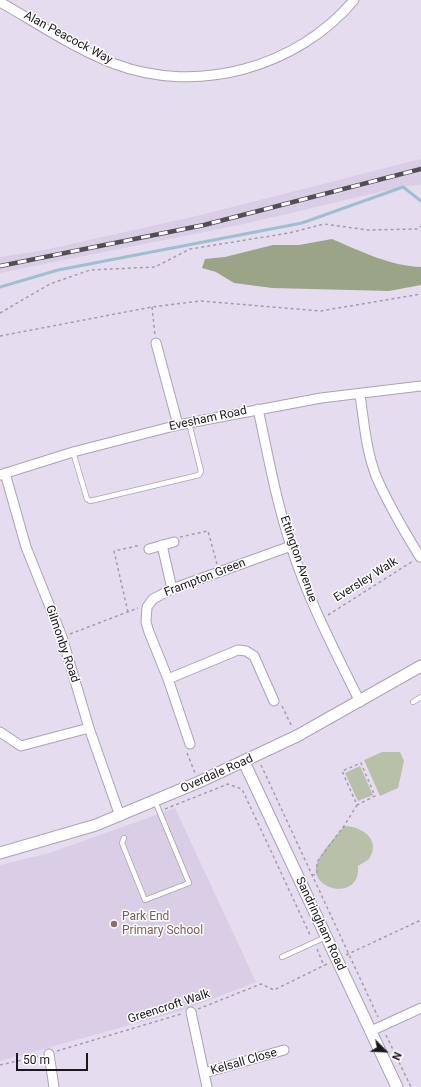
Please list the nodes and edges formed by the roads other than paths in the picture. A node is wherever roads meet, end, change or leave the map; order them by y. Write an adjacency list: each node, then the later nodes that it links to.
1 (354, 0): 2 (street, Alan Peacock Way)
2 (0, 2)
3 (156, 344): 8 (street)
4 (421, 386): 5 (street, Evesham Road)
5 (360, 395): 6 (street, Evesham Road); 15 (street)
6 (258, 409): 7 (street, Evesham Road); 13 (street, Ettington Avenue)
7 (189, 423): 8 (street, Evesham Road); 9 (lane)
8 (178, 425): 9 (street, Evesham Road)
9 (73, 452): 10 (street, Evesham Road)
10 (2, 474): 23 (street, Gilmonby Road)
11 (174, 542): 12 (street)
12 (162, 545): 14 (street); 16 (street)
13 (291, 546): 16 (street, Frampton Green); 21 (street, Ettington Avenue)
14 (149, 548)
15 (420, 557)
16 (172, 589): 18 (street, Frampton Green)
17 (421, 666): 21 (street, Overdale Road)
18 (168, 679): 20 (street); 25 (street, Frampton Green)
19 (421, 697): 22 (lane)
20 (274, 701)
21 (360, 702): 26 (street, Overdale Road)
22 (413, 702)
23 (89, 728): 24 (street); 28 (street, Gilmonby Road)
24 (0, 732)
25 (190, 744)
26 (244, 762): 27 (street, Overdale Road); 31 (street, Sandringham Road)
27 (157, 806): 28 (street, Overdale Road); 29 (lane)
28 (120, 816): 30 (street, Overdale Road)
29 (124, 838)
30 (0, 853)
31 (326, 937): 32 (lane); 35 (street, Sandringham Road)
32 (282, 957)
33 (421, 1008): 35 (street)
34 (191, 1012): 38 (street)
35 (371, 1031): 41 (street, Sandringham Road)
36 (284, 1050): 38 (street, Kelsall Close)
37 (49, 1054): 39 (street)
38 (204, 1073): 40 (street)
39 (54, 1087)
40 (207, 1087)
41 (396, 1087)

